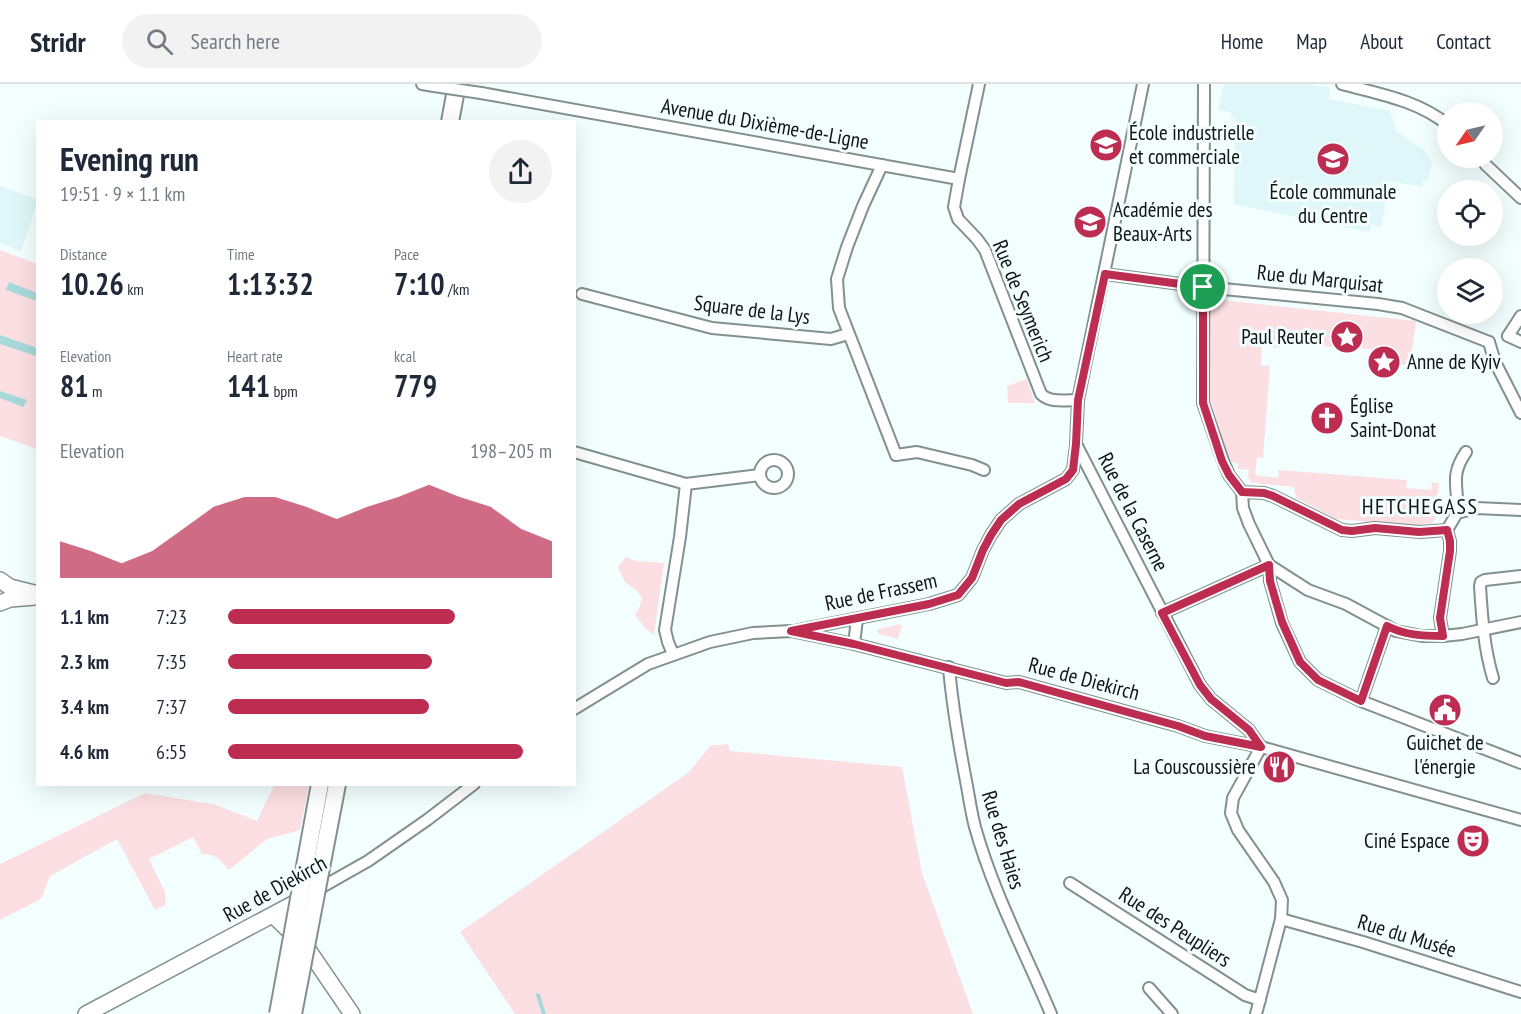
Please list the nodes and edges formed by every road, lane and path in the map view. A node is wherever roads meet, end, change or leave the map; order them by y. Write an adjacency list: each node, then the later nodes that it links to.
1 (457, 84): 9 (main road)
2 (979, 84): 12 (street, Rue de Seymerich)
3 (1143, 84): 14 (street, Rue de la Caserne)
4 (1204, 84): 15 (street)
5 (1342, 84): 8 (street)
6 (426, 85): 7 (street, Avenue du Dixième-de-Ligne, bridge)
7 (485, 90): 10 (street, Avenue du Dixième-de-Ligne)
8 (1437, 118)
9 (450, 120)
10 (882, 165): 12 (street, Avenue du Dixième-de-Ligne); 18 (street, Square de la Lys)
11 (1489, 168): 13 (street)
12 (959, 178): 22 (street, Rue de Seymerich)
13 (1521, 198)
14 (1105, 274): 15 (street, Rue du Marquisat); 22 (street, Rue de la Caserne)
15 (1203, 287): 20 (street, Rue du Marquisat); 30 (street)
16 (582, 294): 18 (street, Square de la Lys)
17 (1521, 316): 19 (street)
18 (848, 334): 27 (street, Square de la Lys)
19 (1508, 336): 20 (street); 21 (street)
20 (1489, 342): 23 (street)
21 (1521, 342)
22 (1078, 400): 24 (street, Rue de la Caserne)
23 (1521, 413)
24 (1076, 444): 40 (street, Rue de la Caserne); 41 (street, Rue de Frassem)
25 (1466, 452): 32 (street)
26 (576, 453): 29 (street)
27 (984, 470)
28 (760, 475): 29 (street)
29 (686, 484): 48 (street)
30 (1242, 492): 33 (street); 34 (street)
31 (1521, 510): 32 (street)
32 (1457, 513): 33 (street)
33 (1447, 530): 46 (street)
34 (1269, 565): 40 (street); 43 (street); 51 (street)
35 (1521, 576): 44 (street)
36 (0, 580): 37 (street)
37 (36, 595)
38 (36, 596): 39 (street)
39 (0, 603)
40 (1162, 613): 53 (street, Rue de la Caserne)
41 (857, 619): 45 (street, Rue de Frassem); 47 (street)
42 (1521, 622): 44 (street)
43 (1387, 626): 46 (street); 51 (street)
44 (1482, 630): 46 (street); 50 (street)
45 (791, 631): 47 (street, Rue de Diekirch); 48 (street, Rue de Diekirch)
46 (1443, 636)
47 (854, 644): 49 (street, Rue de Diekirch)
48 (673, 654): 52 (street, Rue de Diekirch)
49 (949, 668): 53 (street, Rue de Diekirch); 72 (street, Rue des Haies)
50 (1492, 678)
51 (1361, 701): 54 (street)
52 (576, 709)
53 (1261, 747): 58 (street, Rue de Diekirch); 62 (street)
54 (1521, 763)
55 (320, 786): 69 (main road, bridge)
56 (337, 786): 70 (main road, bridge)
57 (471, 786): 60 (street, Rue de Diekirch)
58 (1521, 820)
59 (1070, 883): 66 (street, Rue des Peupliers)
60 (306, 896): 61 (street, Rue de Diekirch); 63 (street)
61 (273, 915): 63 (street); 67 (street, Rue de Diekirch)
62 (1281, 919): 65 (street, Rue du Musée); 66 (street)
63 (307, 948): 71 (street)
64 (1149, 988): 73 (street)
65 (1521, 992)
66 (1260, 1000): 74 (street)
67 (110, 1009): 68 (street, Rue de Diekirch)
68 (86, 1014)
69 (278, 1014)
70 (293, 1014)
71 (352, 1014)
72 (1052, 1014)
73 (1172, 1014)
74 (1256, 1014)

